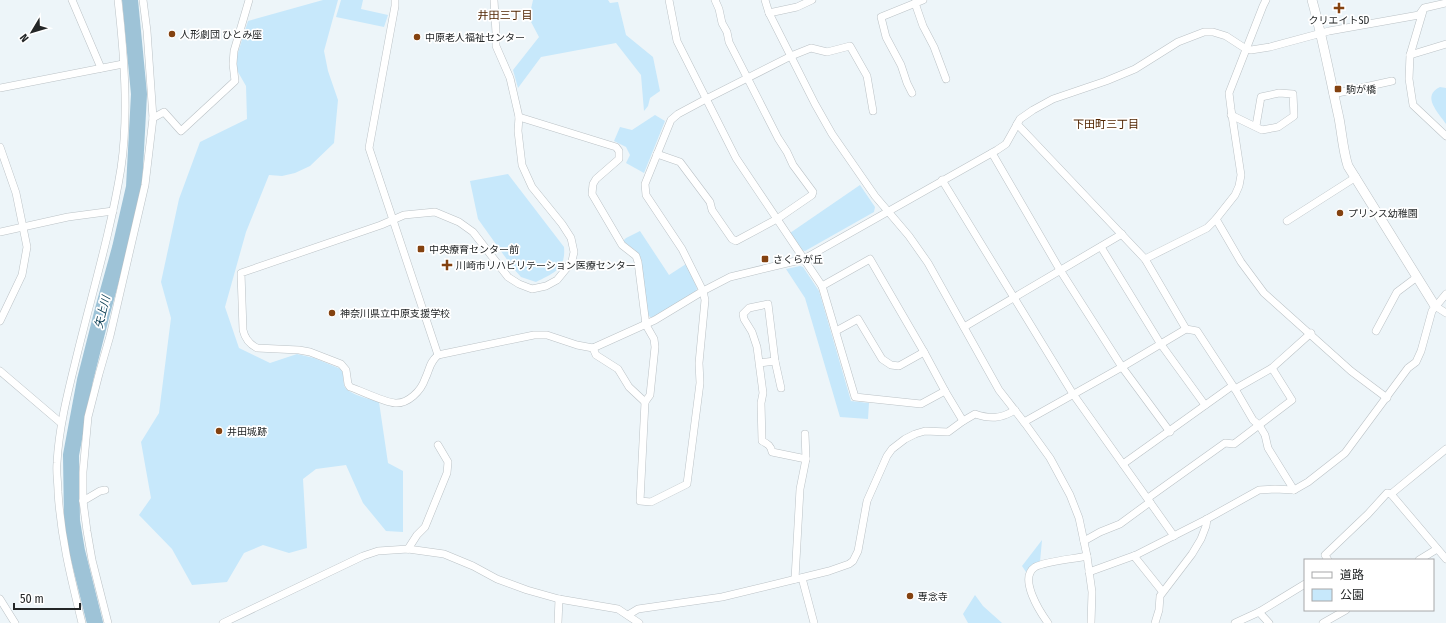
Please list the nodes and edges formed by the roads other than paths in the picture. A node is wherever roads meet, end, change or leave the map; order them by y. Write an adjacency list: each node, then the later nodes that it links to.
1 (72, 0): 24 (street)
2 (118, 0): 23 (street)
3 (143, 0): 35 (street)
4 (249, 0): 35 (street)
5 (395, 0): 48 (street)
6 (494, 0): 34 (street)
7 (669, 0): 31 (street)
8 (715, 0): 25 (street)
9 (765, 0): 17 (street)
10 (812, 0): 17 (street)
11 (923, 0): 14 (street)
12 (1266, 0): 20 (street)
13 (1312, 0): 18 (street)
14 (915, 3): 26 (street); 29 (street)
15 (1446, 3): 16 (street)
16 (1424, 8): 18 (street); 21 (street)
17 (770, 13): 22 (street)
18 (1321, 34): 20 (street); 30 (street)
19 (1446, 44): 21 (street)
20 (1246, 49): 33 (street); 36 (street)
21 (1410, 55): 38 (street)
22 (791, 56): 25 (street); 32 (street); 45 (street)
23 (123, 64): 24 (street); 44 (street)
24 (101, 68): 28 (street)
25 (748, 79): 31 (street); 46 (street)
26 (946, 79)
27 (1392, 81): 30 (street)
28 (0, 88)
29 (912, 93)
30 (1333, 94): 42 (street)
31 (706, 99): 41 (street); 46 (street)
32 (873, 111)
33 (1231, 115): 37 (street); 47 (street)
34 (519, 117): 48 (street); 65 (street)
35 (153, 118): 101 (street)
36 (1017, 124): 40 (street); 52 (street)
37 (1256, 126): 37 (street)
38 (1446, 136)
39 (0, 147): 50 (street)
40 (992, 153): 43 (street); 56 (street)
41 (657, 154): 46 (street); 59 (street)
42 (1356, 177): 49 (street); 57 (street)
43 (942, 180): 45 (street); 61 (street)
44 (113, 211): 50 (street); 90 (street)
45 (887, 212): 54 (street); 66 (street)
46 (777, 219): 54 (street)
47 (1216, 219): 55 (street); 70 (street)
48 (392, 220): 74 (street); 74 (street)
49 (1287, 221)
50 (24, 227): 51 (street); 64 (street)
51 (0, 232)
52 (1122, 234): 53 (street); 55 (street)
53 (1101, 246): 56 (street); 71 (street)
54 (804, 259): 58 (street); 59 (street)
55 (1145, 259): 67 (street)
56 (1060, 270): 61 (street); 77 (street)
57 (1417, 277): 62 (street); 69 (street)
58 (822, 286): 68 (street); 73 (street)
59 (703, 291): 65 (street); 85 (street)
60 (1446, 294): 62 (street)
61 (1013, 298): 66 (street); 83 (street)
62 (1435, 306): 63 (street); 84 (street)
63 (1446, 313)
64 (0, 321)
65 (646, 325): 72 (street); 85 (street)
66 (964, 327): 87 (street)
67 (1186, 329): 71 (street); 81 (street)
68 (836, 331): 73 (street); 82 (street)
69 (1376, 331)
70 (1310, 333): 78 (street); 84 (street)
71 (1160, 343): 77 (street); 86 (street)
72 (593, 348): 74 (street); 85 (street)
73 (924, 352): 82 (street)
74 (438, 355)
75 (775, 361): 76 (street); 76 (street); 80 (street)
76 (759, 363): 96 (street)
77 (1122, 367): 83 (street); 92 (street)
78 (1272, 368): 81 (street); 91 (street)
79 (0, 371): 90 (street)
80 (781, 388)
81 (1234, 388): 86 (street); 91 (street)
82 (944, 391): 88 (street)
83 (1073, 394): 89 (street); 97 (street)
84 (1387, 398): 99 (street)
85 (645, 402)
86 (1205, 405): 92 (street)
87 (1015, 410): 88 (street); 89 (street)
88 (963, 420): 114 (street)
89 (1024, 422): 105 (street)
90 (61, 423): 123 (street)
91 (1259, 425): 99 (street); 102 (street)
92 (1170, 432): 97 (street)
93 (805, 434): 96 (street)
94 (438, 446): 106 (street)
95 (1446, 449): 100 (street)
96 (806, 459): 114 (street)
97 (1123, 464): 102 (street)
98 (105, 490): 101 (street)
99 (1294, 490): 103 (street)
100 (1391, 494): 107 (street); 110 (street)
101 (83, 500): 124 (street)
102 (1149, 500): 104 (street); 105 (street)
103 (1207, 519): 104 (street); 116 (street)
104 (1174, 536): 109 (street)
105 (1084, 541): 108 (street)
106 (408, 549): 118 (street); 125 (street)
107 (1437, 549): 111 (street); 112 (street)
108 (1087, 556): 113 (street); 129 (street)
109 (1134, 556): 113 (street); 116 (street)
110 (1327, 559)
111 (1421, 559)
112 (1446, 559)
113 (1089, 572): 130 (street)
114 (798, 578): 121 (street); 128 (street)
115 (1304, 585): 120 (street)
116 (1162, 591): 131 (street)
117 (0, 599): 122 (street)
118 (559, 599): 121 (street); 126 (street)
119 (1344, 611): 134 (street)
120 (1259, 612): 132 (street); 133 (street)
121 (628, 615): 127 (street)
122 (15, 623)
123 (82, 623)
124 (108, 623)
125 (223, 623)
126 (558, 623)
127 (639, 623)
128 (814, 623)
129 (1048, 623)
130 (1091, 623)
131 (1155, 623)
132 (1235, 623)
133 (1269, 623)
134 (1323, 623)

